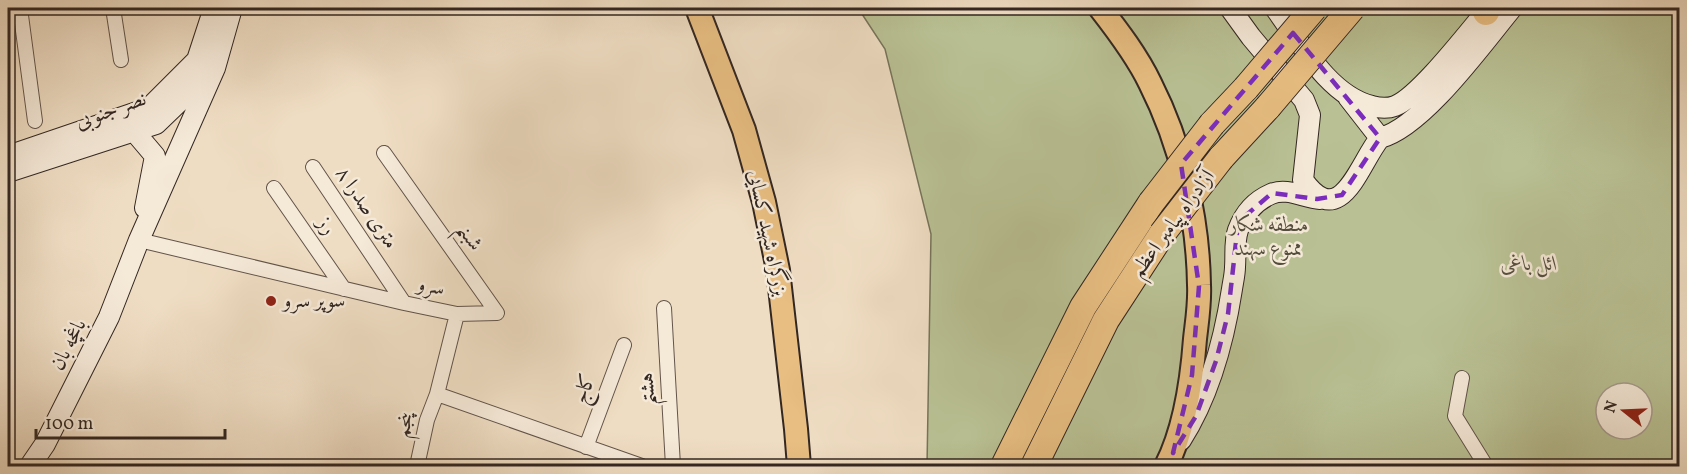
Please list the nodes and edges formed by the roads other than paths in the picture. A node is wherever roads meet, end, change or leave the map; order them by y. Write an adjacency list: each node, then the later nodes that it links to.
1 (20, 8): 16 (street)
2 (113, 8): 13 (street)
3 (214, 8): 14 (main road)
4 (232, 8): 14 (main road)
5 (697, 8): 39 (highway, بزرگراه شهید کسایی)
6 (1100, 8): 34 (highway)
7 (1230, 8): 24 (main road)
8 (1275, 8): 15 (main road)
9 (1314, 8): 40 (highway, آزادراه پیامبر اعظم, bridge)
10 (1352, 8): 41 (highway, آزادراه پیامبر اعظم, bridge)
11 (1512, 8): 18 (main road)
12 (1487, 9): 15 (main road)
13 (121, 60)
14 (206, 64): 17 (main road, نصر جنوبی); 20 (main road, نصر جنوبی); 25 (main road)
15 (1348, 97): 18 (main road)
16 (35, 122)
17 (133, 130): 22 (main road, نصر جنوبی); 25 (main road)
18 (1380, 138): 24 (main road)
19 (384, 153): 29 (street, شبنم)
20 (8, 156)
21 (313, 167): 27 (street, ۸ متری صدرا)
22 (8, 172)
23 (274, 188): 26 (street, رز)
24 (1332, 200): 34 (main road)
25 (140, 240): 26 (street, سرو); 35 (main road, باغچه بان)
26 (344, 289): 27 (street, سرو)
27 (404, 303): 29 (street, سرو)
28 (664, 308): 38 (street, هشتم)
29 (457, 314): 32 (street, سرو)
30 (624, 345): 33 (street, کاج)
31 (1462, 378): 42 (street)
32 (437, 394): 33 (street); 36 (street, پنجم)
33 (586, 447): 37 (street)
34 (1169, 460)
35 (30, 466)
36 (417, 466)
37 (642, 466)
38 (673, 466)
39 (799, 466)
40 (1004, 466)
41 (1034, 466)
42 (1486, 466)

